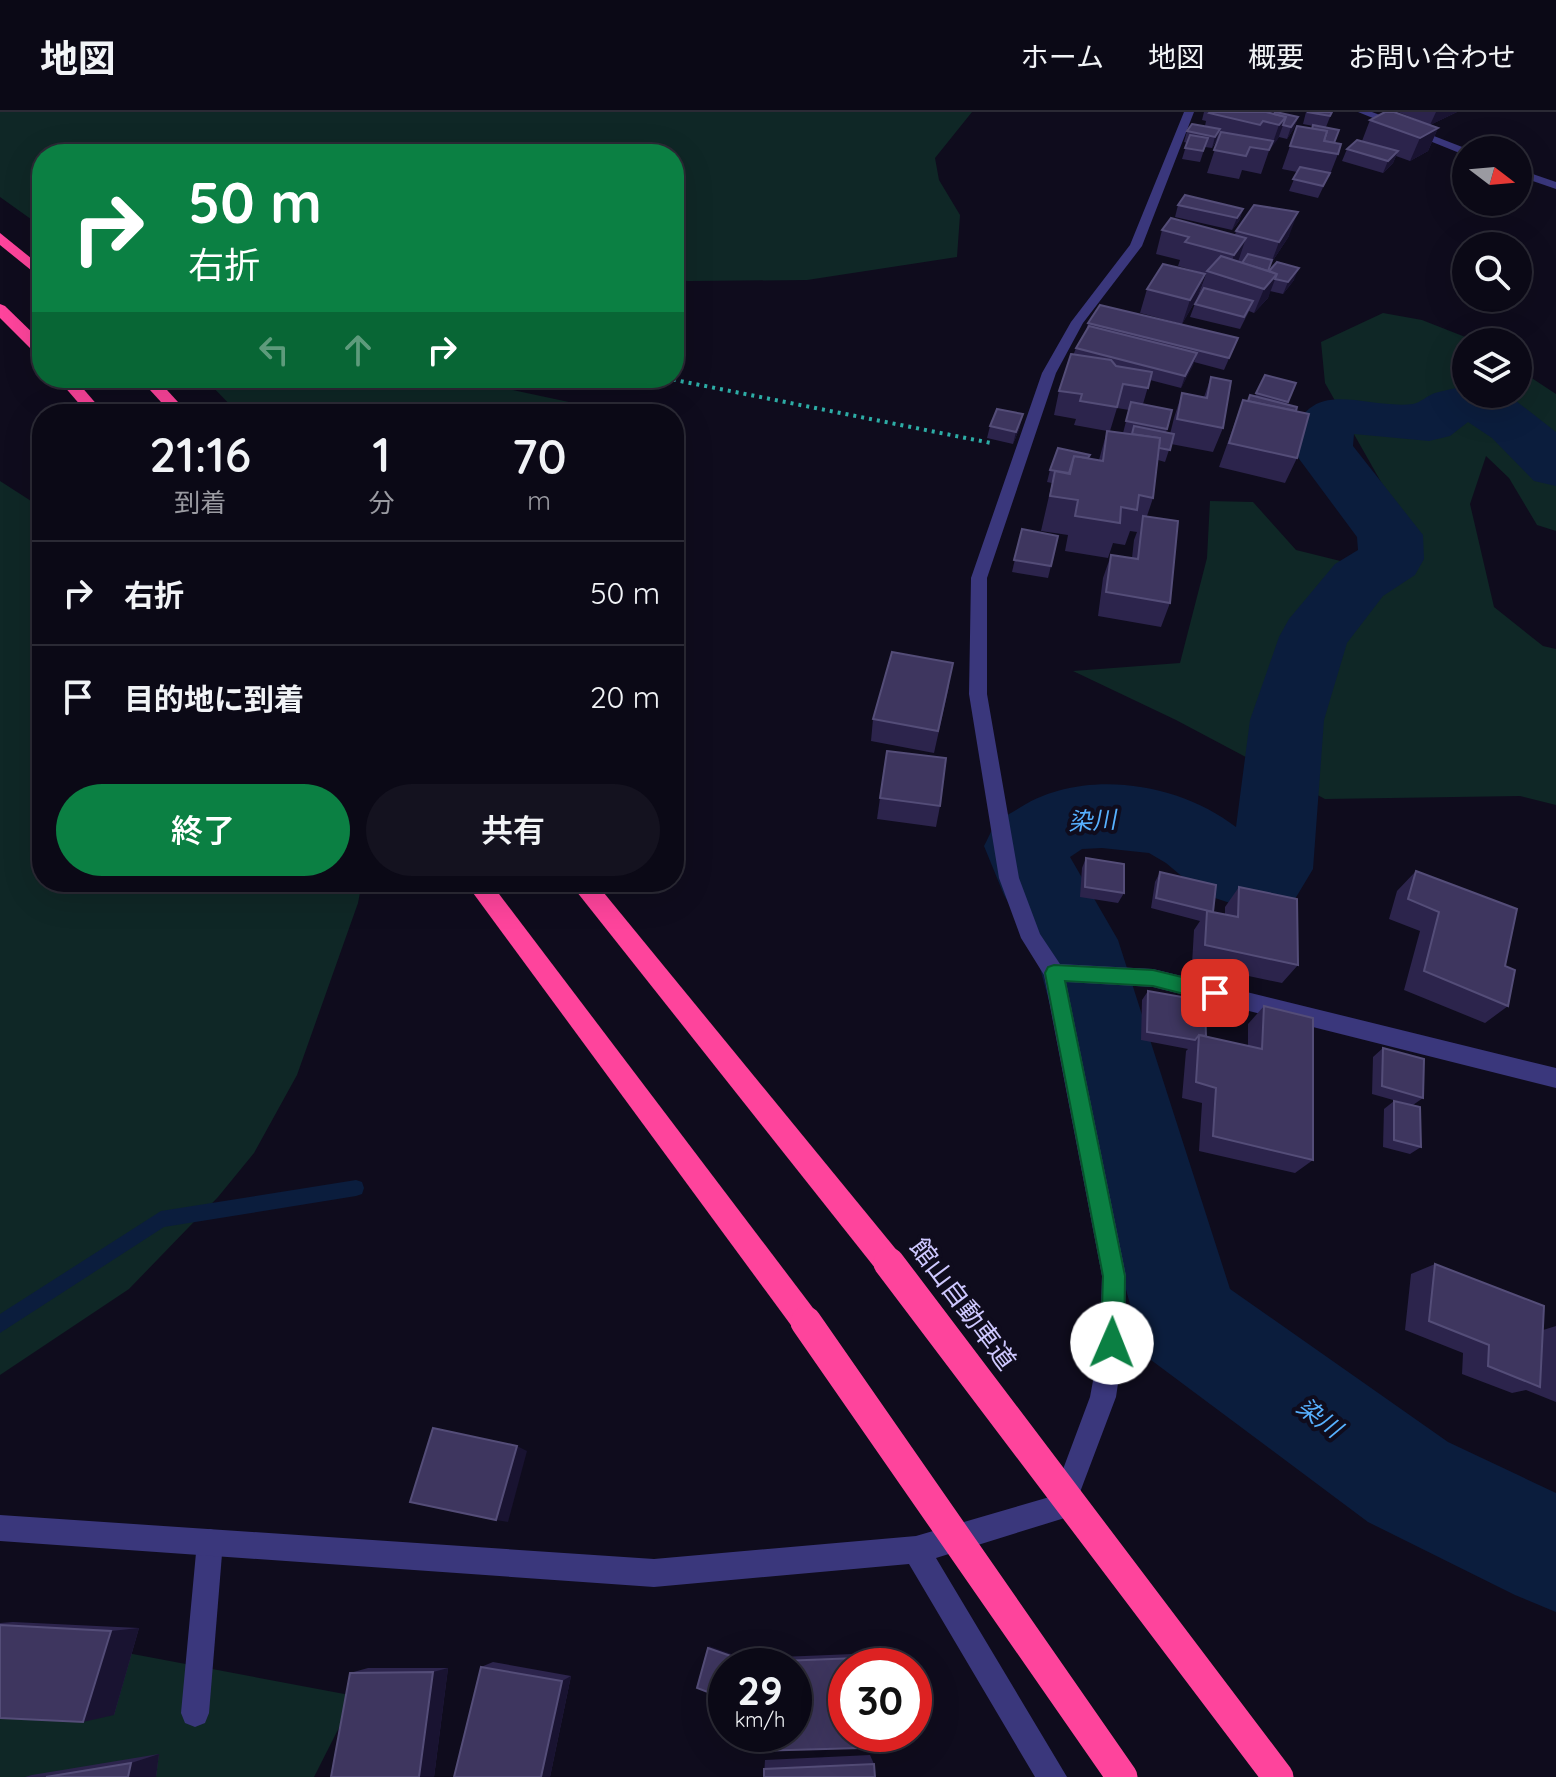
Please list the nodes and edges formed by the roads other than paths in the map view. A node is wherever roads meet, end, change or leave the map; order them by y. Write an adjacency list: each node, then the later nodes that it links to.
1 (1189, 112): 16 (street)
2 (1363, 112): 3 (street)
3 (1452, 147)
4 (1532, 177): 5 (street)
5 (1556, 186)
6 (0, 237): 7 (highway)
7 (32, 266)
8 (0, 309): 9 (highway)
9 (32, 341)
10 (74, 388): 12 (highway)
11 (156, 388): 13 (highway)
12 (88, 404)
13 (172, 404)
14 (484, 892): 23 (highway, bridge)
15 (589, 892): 24 (highway, 館山自動車道, bridge)
16 (1063, 973): 17 (street); 20 (street)
17 (1556, 1078)
18 (0, 1528): 19 (street)
19 (210, 1542): 20 (street); 21 (street)
20 (916, 1550): 22 (street)
21 (195, 1713)
22 (1052, 1777)
23 (1122, 1777)
24 (1278, 1777)

